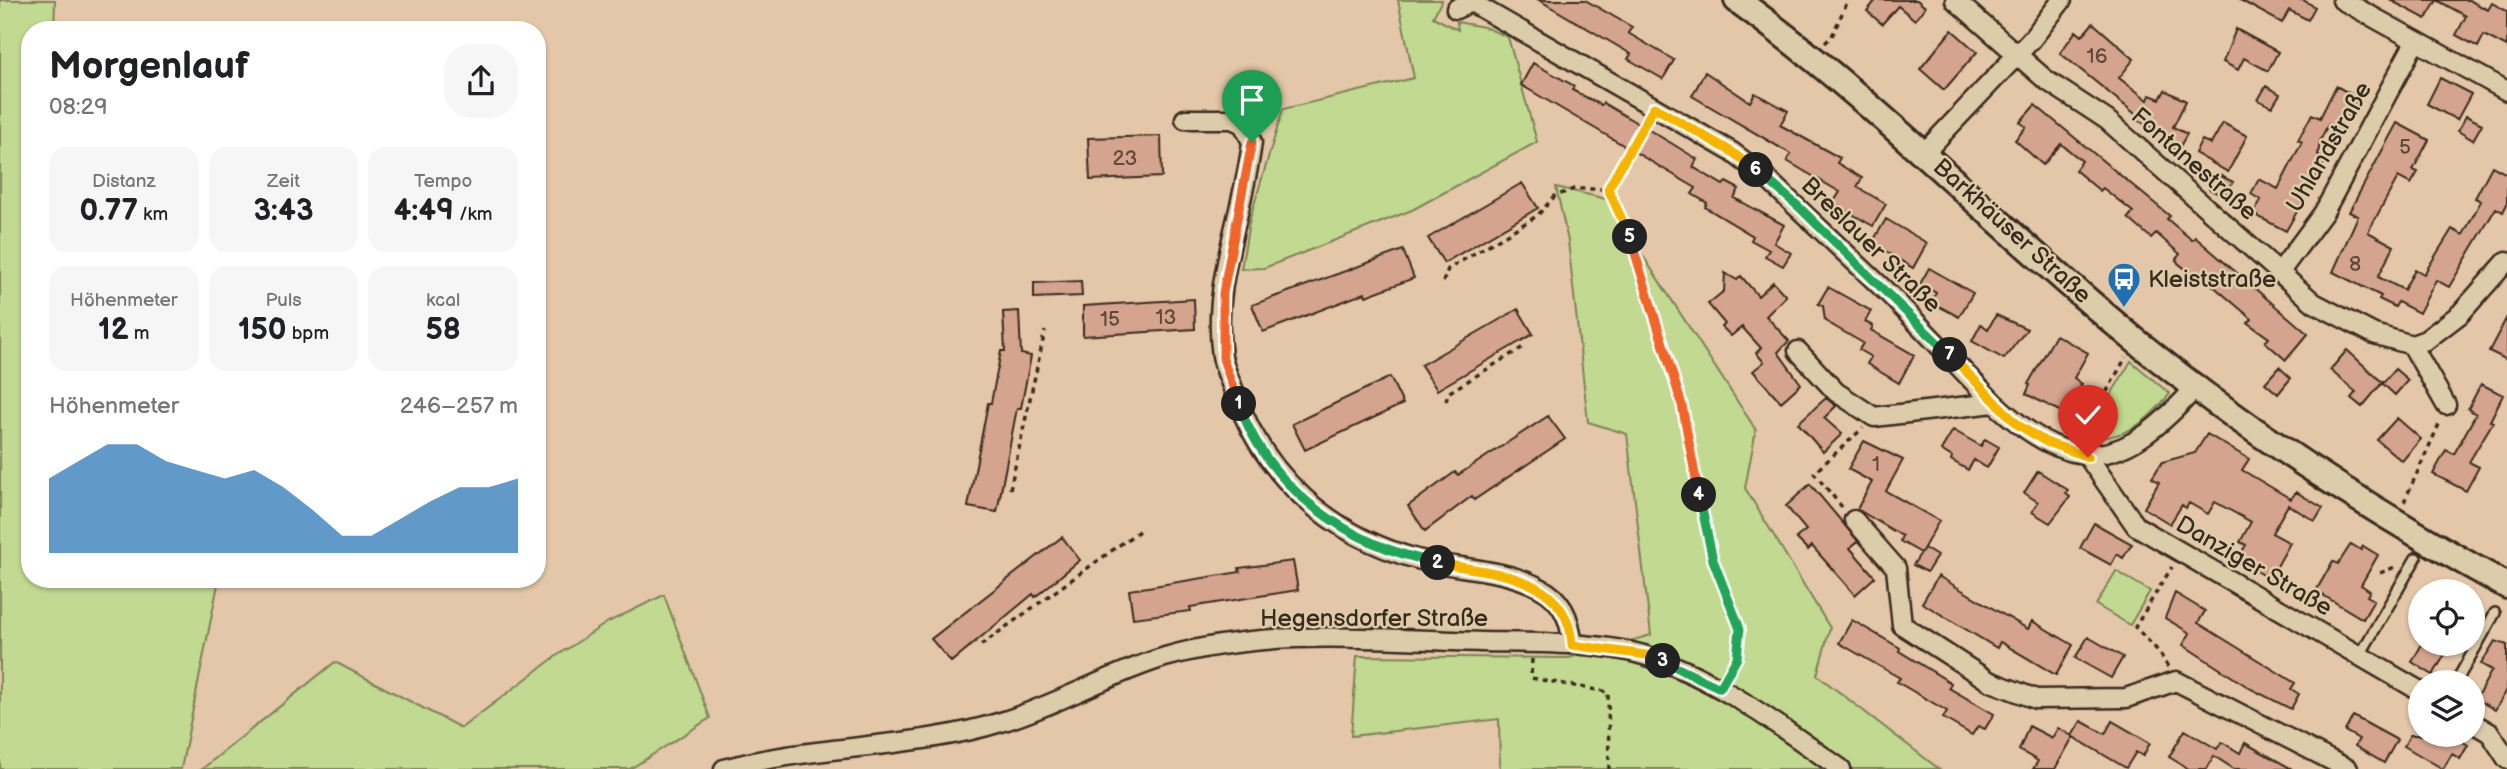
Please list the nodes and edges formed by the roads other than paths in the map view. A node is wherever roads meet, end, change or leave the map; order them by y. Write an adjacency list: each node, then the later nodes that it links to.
1 (1737, 0): 10 (street, Barkhäuser Straße)
2 (1955, 0): 7 (street, Fontanestraße)
3 (2062, 0): 7 (street)
4 (2342, 0): 6 (street)
5 (1456, 9): 16 (street, Breslauer Straße)
6 (2415, 42): 8 (street); 12 (street, Uhlandstraße)
7 (2016, 54): 10 (street); 12 (street, Fontanestraße)
8 (2507, 91)
9 (1185, 119): 23 (street)
10 (1924, 153): 15 (street, Barkhäuser Straße)
11 (2507, 261): 13 (street)
12 (2279, 273): 13 (street, Fontanestraße)
13 (2412, 345): 17 (street)
14 (1798, 351): 16 (street)
15 (2196, 387): 18 (street); 21 (street, Barkhäuser Straße)
16 (1994, 403): 18 (street, Breslauer Straße)
17 (2446, 405)
18 (2080, 454): 24 (street, Danziger Straße)
19 (1854, 520): 31 (street)
20 (2416, 558): 24 (lane)
21 (2507, 586)
22 (2496, 613): 25 (lane)
23 (1572, 645): 29 (street, Hegensdorfer Straße); 30 (street, Hegensdorfer Straße)
24 (2360, 655): 26 (street, Danziger Straße)
25 (2463, 670)
26 (2408, 684)
27 (2485, 730): 28 (street)
28 (2507, 759)
29 (724, 769)
30 (1842, 769)
31 (2348, 769)

